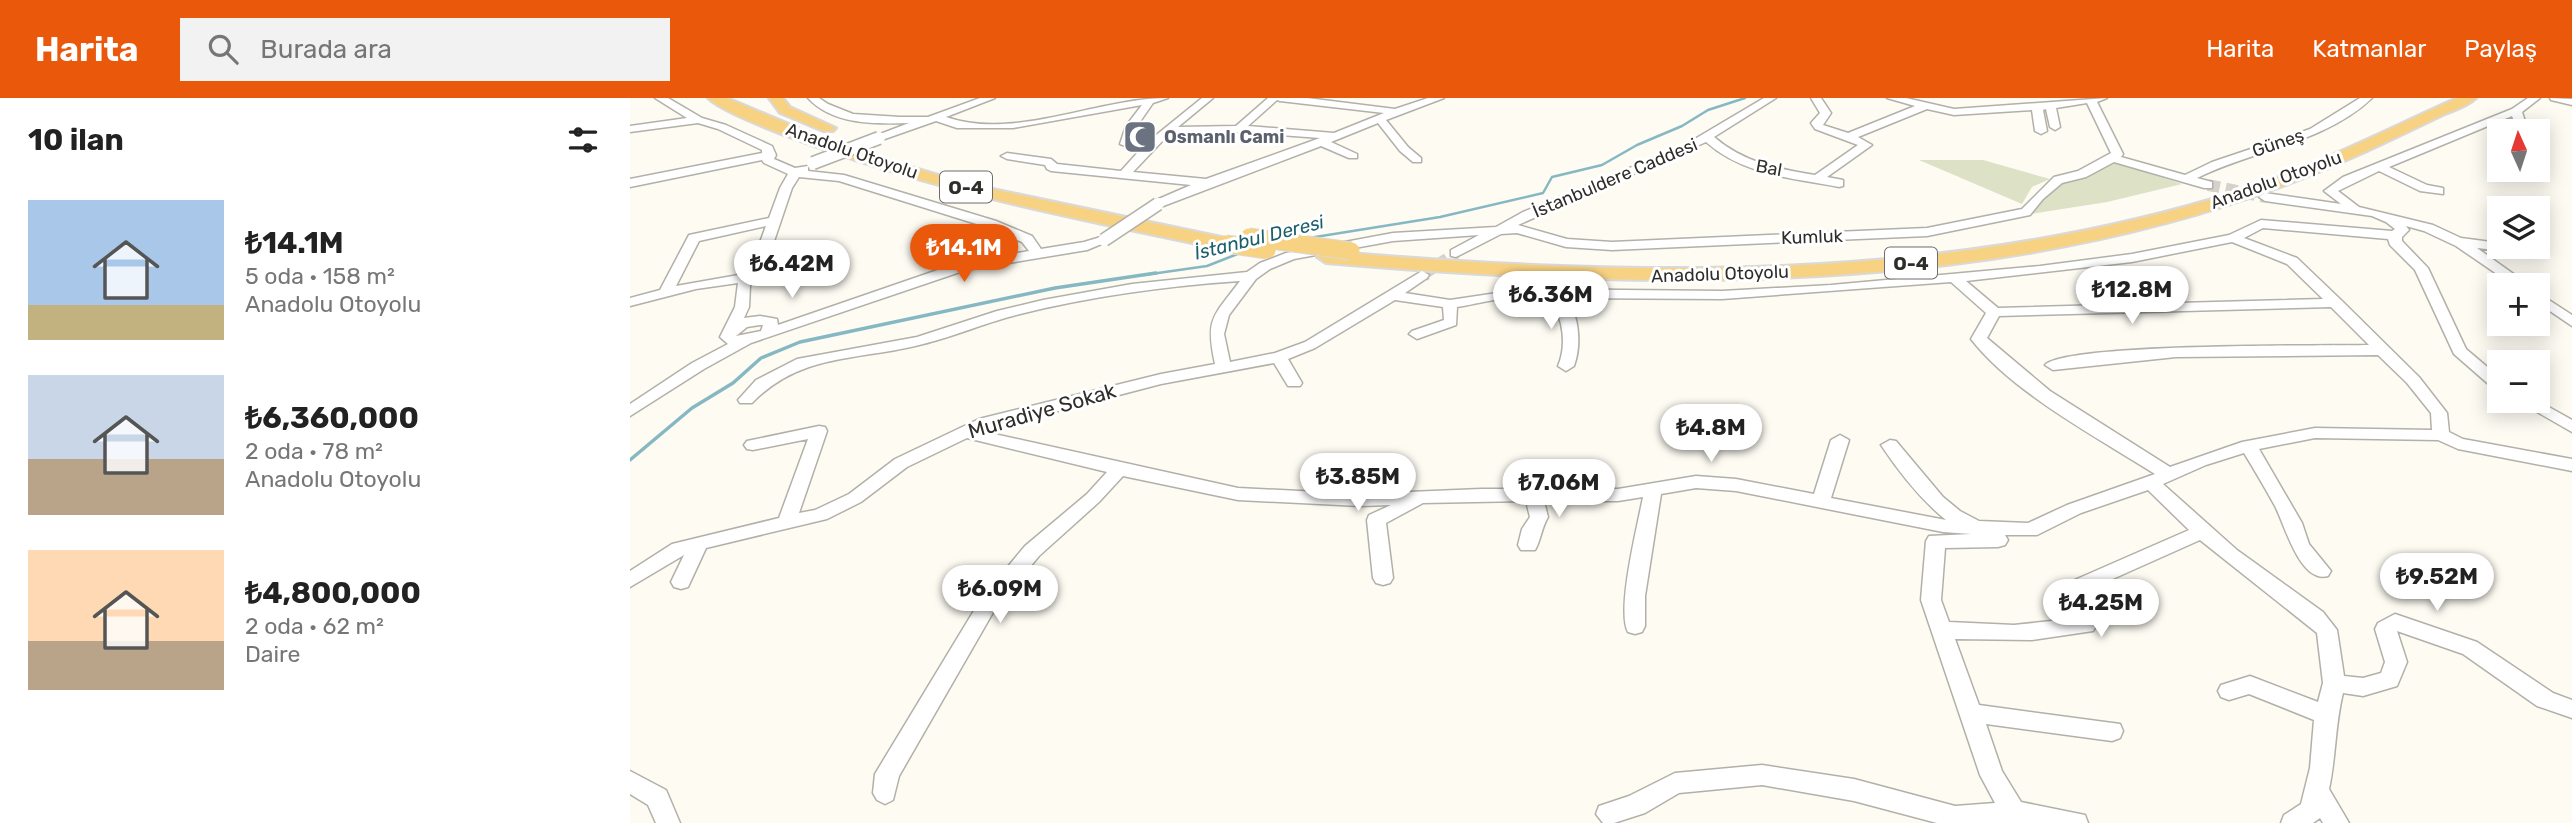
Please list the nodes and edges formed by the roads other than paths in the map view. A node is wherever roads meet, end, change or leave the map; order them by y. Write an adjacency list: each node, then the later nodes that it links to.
1 (660, 98): 35 (street)
2 (695, 98): 36 (highway)
3 (715, 98): 36 (highway, Anadolu Otoyolu / O-4)
4 (740, 98): 52 (highway, Anadolu Otoyolu / O-4)
5 (776, 98): 52 (highway)
6 (813, 98): 33 (street)
7 (990, 98): 25 (street)
8 (1092, 98): 28 (street)
9 (1163, 98): 24 (street)
10 (1208, 98): 40 (street)
11 (1274, 98): 39 (street)
12 (1280, 98): 30 (street)
13 (1414, 98): 30 (street)
14 (1439, 98): 30 (street)
15 (1771, 98): 43 (street, İstanbuldere Caddesi)
16 (1816, 98): 44 (street)
17 (1892, 98): 26 (street)
18 (2017, 98): 29 (street)
19 (2367, 98): 58 (street, Güneş)
20 (2442, 98): 52 (highway, Anadolu Otoyolu / O-4, bridge)
21 (2469, 98): 36 (highway, Anadolu Otoyolu / O-4, bridge)
22 (2535, 98): 31 (street)
23 (2094, 99): 27 (street); 50 (street)
24 (1150, 100): 28 (street); 46 (street)
25 (973, 101): 33 (street)
26 (1926, 106): 29 (street); 44 (street)
27 (2050, 106): 29 (street); 37 (street)
28 (1105, 107): 33 (street)
29 (2035, 107): 41 (street)
30 (1394, 111): 32 (street)
31 (2516, 111): 34 (street); 53 (street)
32 (1379, 118): 42 (street); 51 (street)
33 (933, 119): 54 (street, bridge)
34 (2519, 119)
35 (698, 120): 38 (street); 47 (street)
36 (773, 125)
37 (2055, 127)
38 (630, 129)
39 (1239, 130): 40 (street); 42 (street)
40 (1166, 131): 46 (street)
41 (2041, 131)
42 (1336, 136): 45 (street)
43 (1707, 137): 57 (street, Bal); 69 (street, İstanbuldere Caddesi)
44 (1848, 137): 57 (street)
45 (1321, 142): 49 (street); 60 (street)
46 (1146, 149): 55 (street)
47 (770, 155): 54 (street); 56 (street)
48 (1007, 156): 55 (street)
49 (1353, 156)
50 (2113, 158): 58 (street); 69 (street, Kumluk)
51 (1417, 160)
52 (910, 162)
53 (2379, 167): 63 (street); 66 (street)
54 (795, 173): 68 (street); 74 (street)
55 (1125, 174): 60 (street)
56 (657, 178): 59 (street); 64 (street)
57 (1818, 178): 61 (street, Bal)
58 (2185, 178): 62 (street)
59 (630, 183)
60 (1206, 183): 74 (street, bridge)
61 (1839, 183)
62 (2208, 185)
63 (2439, 191)
64 (630, 197)
65 (2265, 197): 66 (street)
66 (2359, 210): 67 (street)
67 (2391, 219): 70 (street); 72 (street)
68 (776, 220): 80 (street); 81 (street)
69 (1493, 232): 75 (street, İstanbuldere Caddesi); 78 (street, Kumluk)
70 (2395, 235): 71 (street); 101 (street)
71 (2233, 237): 79 (street); 85 (street)
72 (2460, 242): 73 (street); 76 (street)
73 (2487, 245)
74 (1036, 252): 91 (street)
75 (1456, 253)
76 (2505, 273)
77 (1422, 275): 83 (street, Muradiye Sokak)
78 (1251, 276): 100 (street); 105 (street)
79 (1953, 277): 82 (street); 89 (street)
80 (746, 278): 81 (street); 88 (street)
81 (665, 293): 84 (street)
82 (1546, 293): 86 (street); 99 (street)
83 (1393, 295): 86 (street); 96 (street, Muradiye Sokak)
84 (630, 302)
85 (2336, 303): 89 (street); 95 (street)
86 (1450, 304): 93 (street)
87 (2550, 306): 90 (street)
88 (742, 307): 91 (street); 92 (street)
89 (1994, 312): 119 (street)
90 (2572, 322)
91 (767, 324): 92 (street); 94 (street)
92 (729, 334): 94 (street); 98 (street)
93 (1418, 334)
94 (747, 340): 98 (street)
95 (2384, 351): 97 (street); 112 (street)
96 (1279, 357): 100 (street, Muradiye Sokak); 102 (street)
97 (2053, 365)
98 (698, 366): 104 (street)
99 (1566, 366)
100 (1223, 367): 109 (street, Muradiye Sokak)
101 (2487, 375)
102 (1294, 383)
103 (630, 390): 104 (street)
104 (649, 398): 107 (street)
105 (746, 400)
106 (988, 404): 109 (street)
107 (630, 411)
108 (2547, 413): 110 (street)
109 (991, 422): 111 (street, Muradiye Sokak)
110 (2572, 427)
111 (962, 432): 118 (street); 124 (street, Muradiye Sokak)
112 (2441, 435): 116 (street); 117 (street)
113 (1840, 440): 123 (street)
114 (753, 445): 124 (street)
115 (1891, 445): 125 (street)
116 (2248, 446): 119 (street); 130 (street)
117 (2572, 465)
118 (1119, 469): 122 (street); 144 (street)
119 (2160, 478): 126 (street); 127 (street)
120 (1653, 489): 121 (street); 123 (street); 134 (street)
121 (1534, 496): 122 (street); 129 (street)
122 (1423, 497): 131 (street)
123 (1821, 501): 125 (street)
124 (788, 521): 128 (street, Muradiye Sokak)
125 (1982, 529): 126 (street)
126 (2030, 530): 135 (street)
127 (2202, 532): 135 (street); 136 (street)
128 (699, 543): 132 (street, Muradiye Sokak); 133 (street)
129 (1528, 545)
130 (2321, 571)
131 (1383, 578)
132 (630, 580)
133 (681, 582)
134 (1635, 625)
135 (1943, 629): 139 (street)
136 (2334, 683): 138 (street); 140 (street)
137 (2229, 691): 140 (street)
138 (2572, 709)
139 (1970, 713): 141 (street); 145 (street)
140 (2326, 715): 143 (street)
141 (2112, 731)
142 (630, 781): 147 (street)
143 (2316, 790): 149 (street); 150 (street)
144 (885, 793)
145 (2014, 812): 146 (street); 148 (street)
146 (1608, 814)
147 (668, 823)
148 (2076, 823)
149 (2293, 823)
150 (2337, 823)

